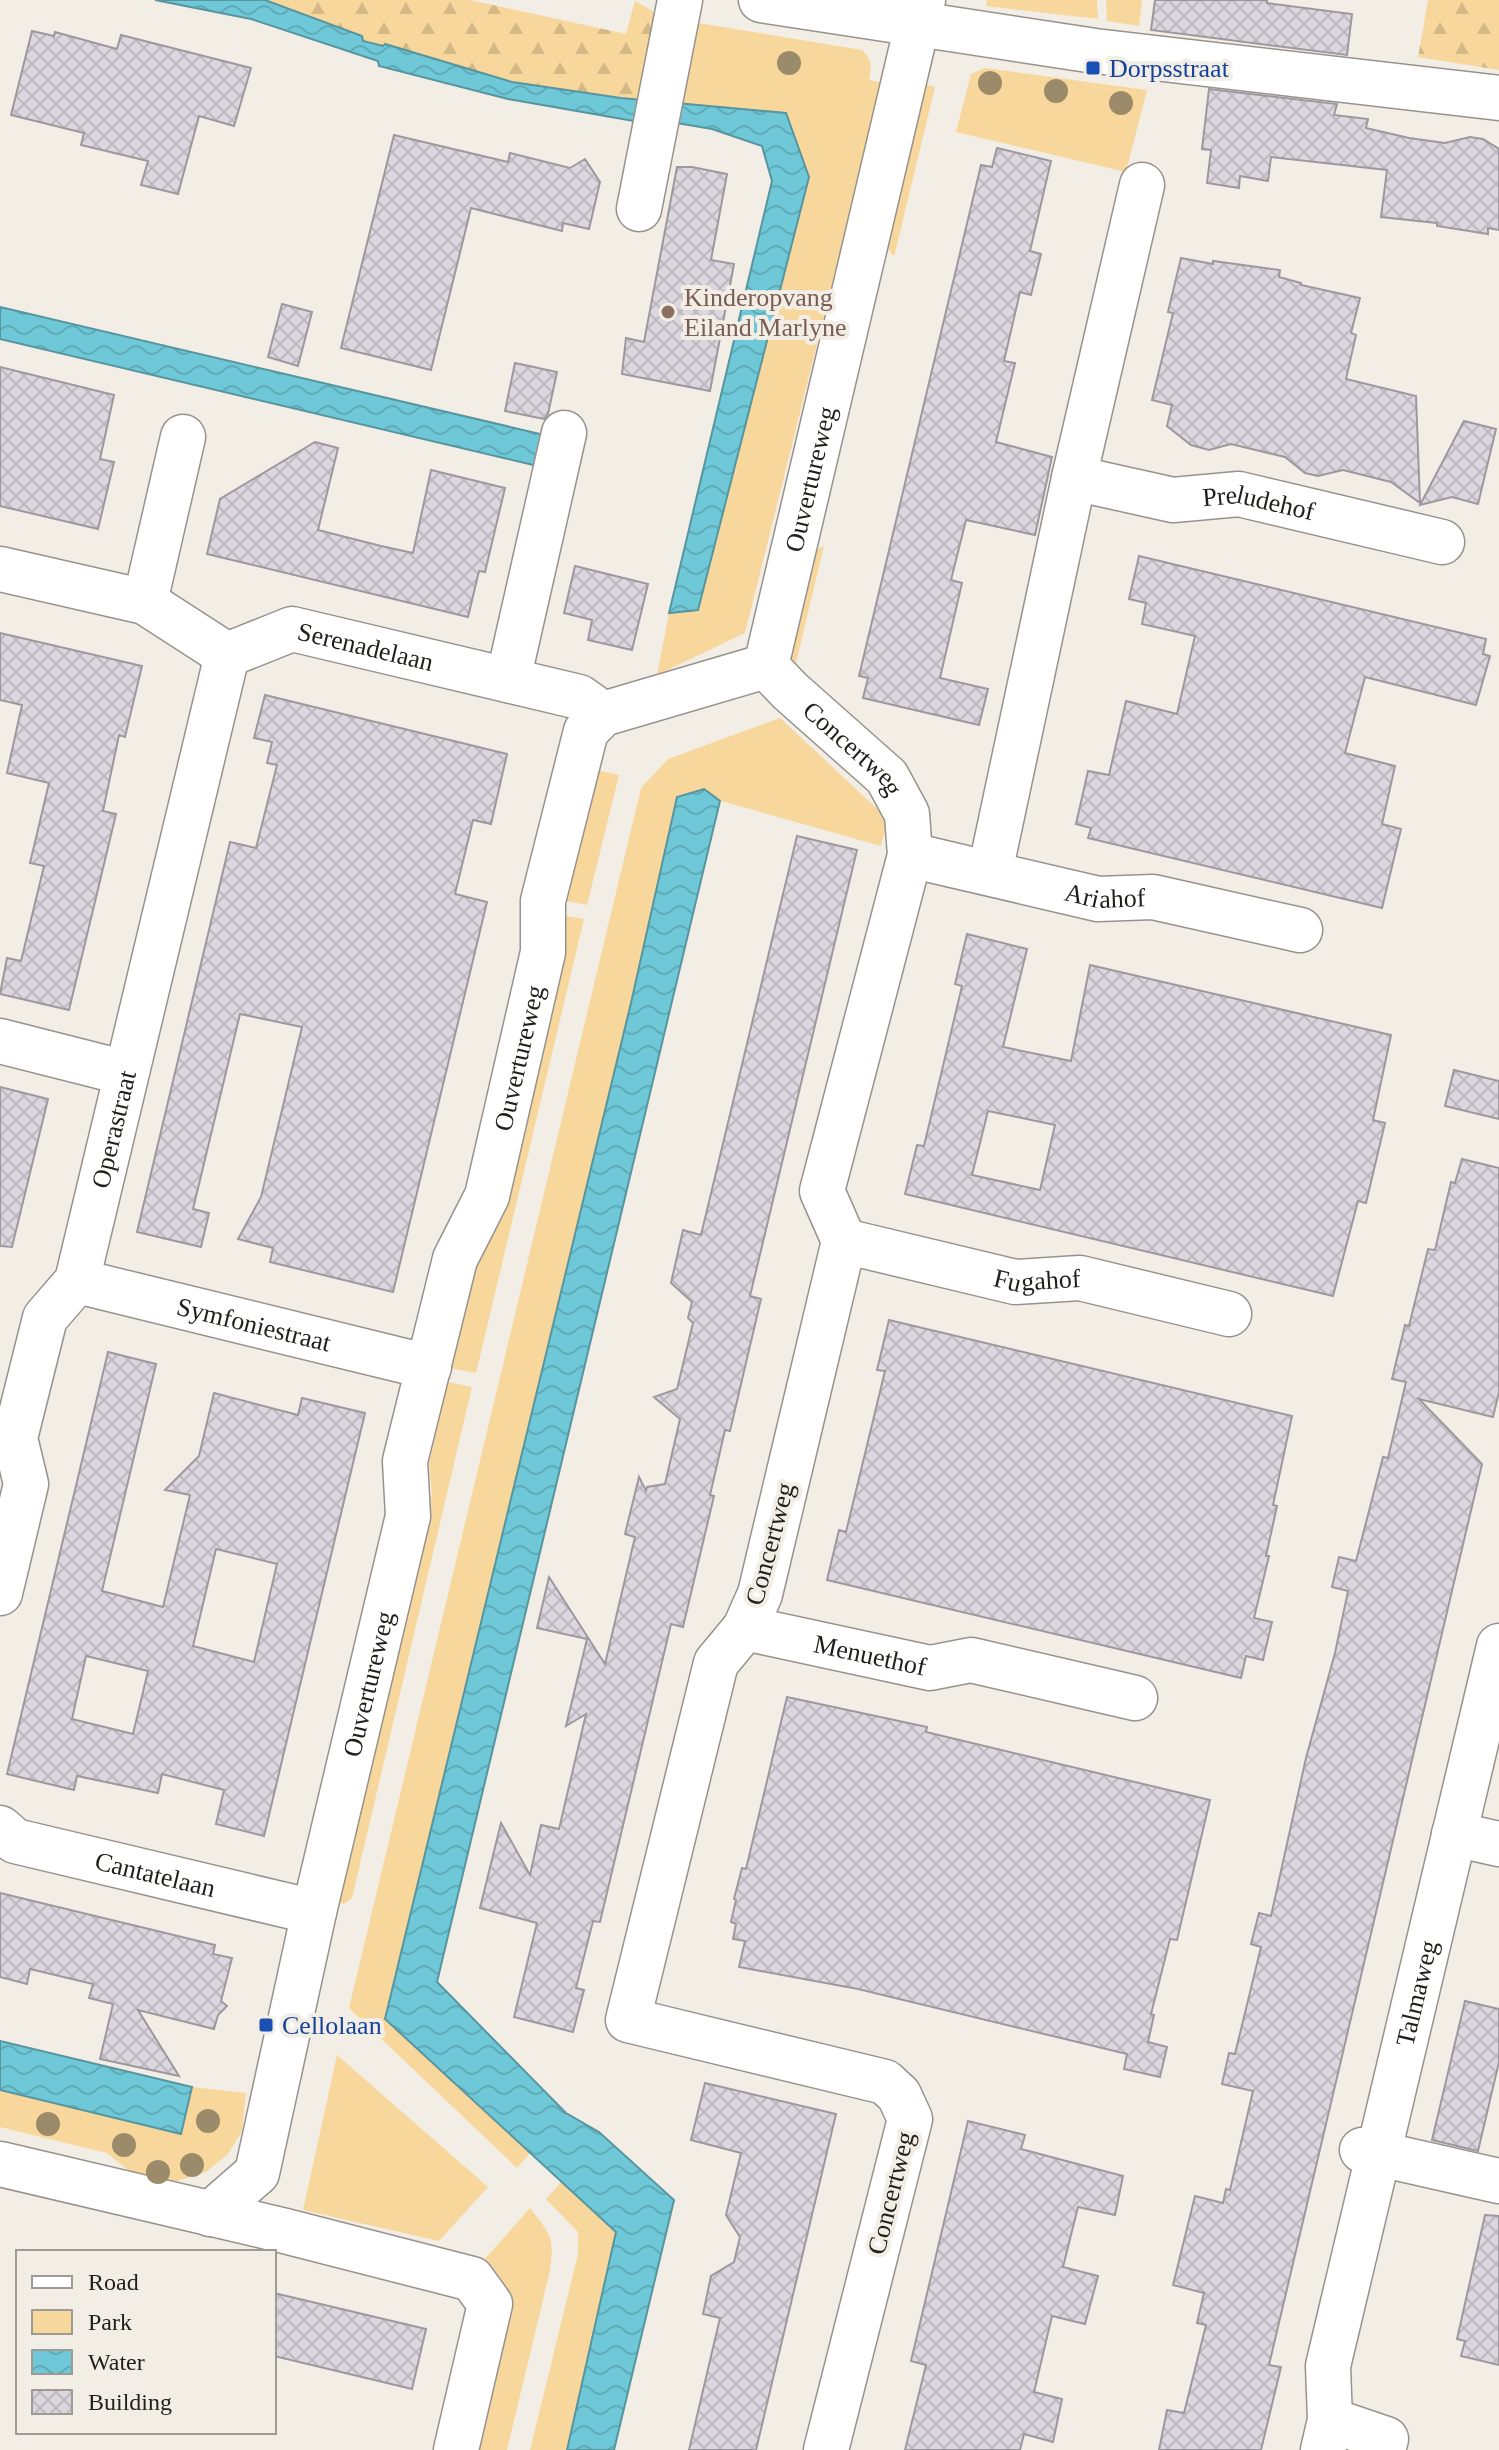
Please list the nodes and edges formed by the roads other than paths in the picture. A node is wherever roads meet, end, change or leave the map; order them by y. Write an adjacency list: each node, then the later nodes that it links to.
1 (680, 0): 6 (street)
2 (761, 0): 3 (street)
3 (920, 13): 4 (street); 14 (street, Ouvertureweg)
4 (1499, 98)
5 (1142, 185): 9 (street)
6 (639, 209)
7 (564, 433): 15 (street)
8 (183, 437): 12 (street)
9 (1074, 478): 10 (street, Preludehof); 18 (street)
10 (1442, 542)
11 (0, 569): 12 (street)
12 (145, 602): 13 (street)
13 (227, 655): 15 (street, Serenadelaan); 21 (street, Operastraat)
14 (766, 666): 16 (street); 17 (street, Concertweg)
15 (508, 680): 16 (street, Serenadelaan)
16 (603, 714): 25 (street, Ouvertureweg)
17 (910, 855): 18 (street, Ariahof); 22 (street, Concertweg)
18 (990, 872): 19 (street, Ariahof)
19 (1300, 930)
20 (0, 1041): 21 (street)
21 (126, 1073): 23 (street, Operastraat)
22 (844, 1241): 24 (street, Fugahof); 28 (street, Concertweg)
23 (77, 1281): 25 (street, Symfoniestraat); 26 (street, Operastraat)
24 (1229, 1314)
25 (429, 1367): 34 (street, Ouvertureweg)
26 (8, 1436): 27 (street, Operastraat)
27 (0, 1593)
28 (745, 1628): 30 (street, Menuethof); 41 (street, Concertweg)
29 (1499, 1646): 32 (street, Talmaweg)
30 (1135, 1698)
31 (0, 1828): 34 (street, Cantatelaan)
32 (1454, 1834): 33 (street); 35 (street, Talmaweg)
33 (1499, 1844)
34 (314, 1912): 38 (street, Ouvertureweg)
35 (1370, 2151): 37 (street); 39 (street, Talmaweg)
36 (0, 2164): 38 (street)
37 (1499, 2181)
38 (210, 2214): 40 (street)
39 (1326, 2435): 42 (street, Talmaweg)
40 (456, 2450)
41 (826, 2450)
42 (1383, 2450)

